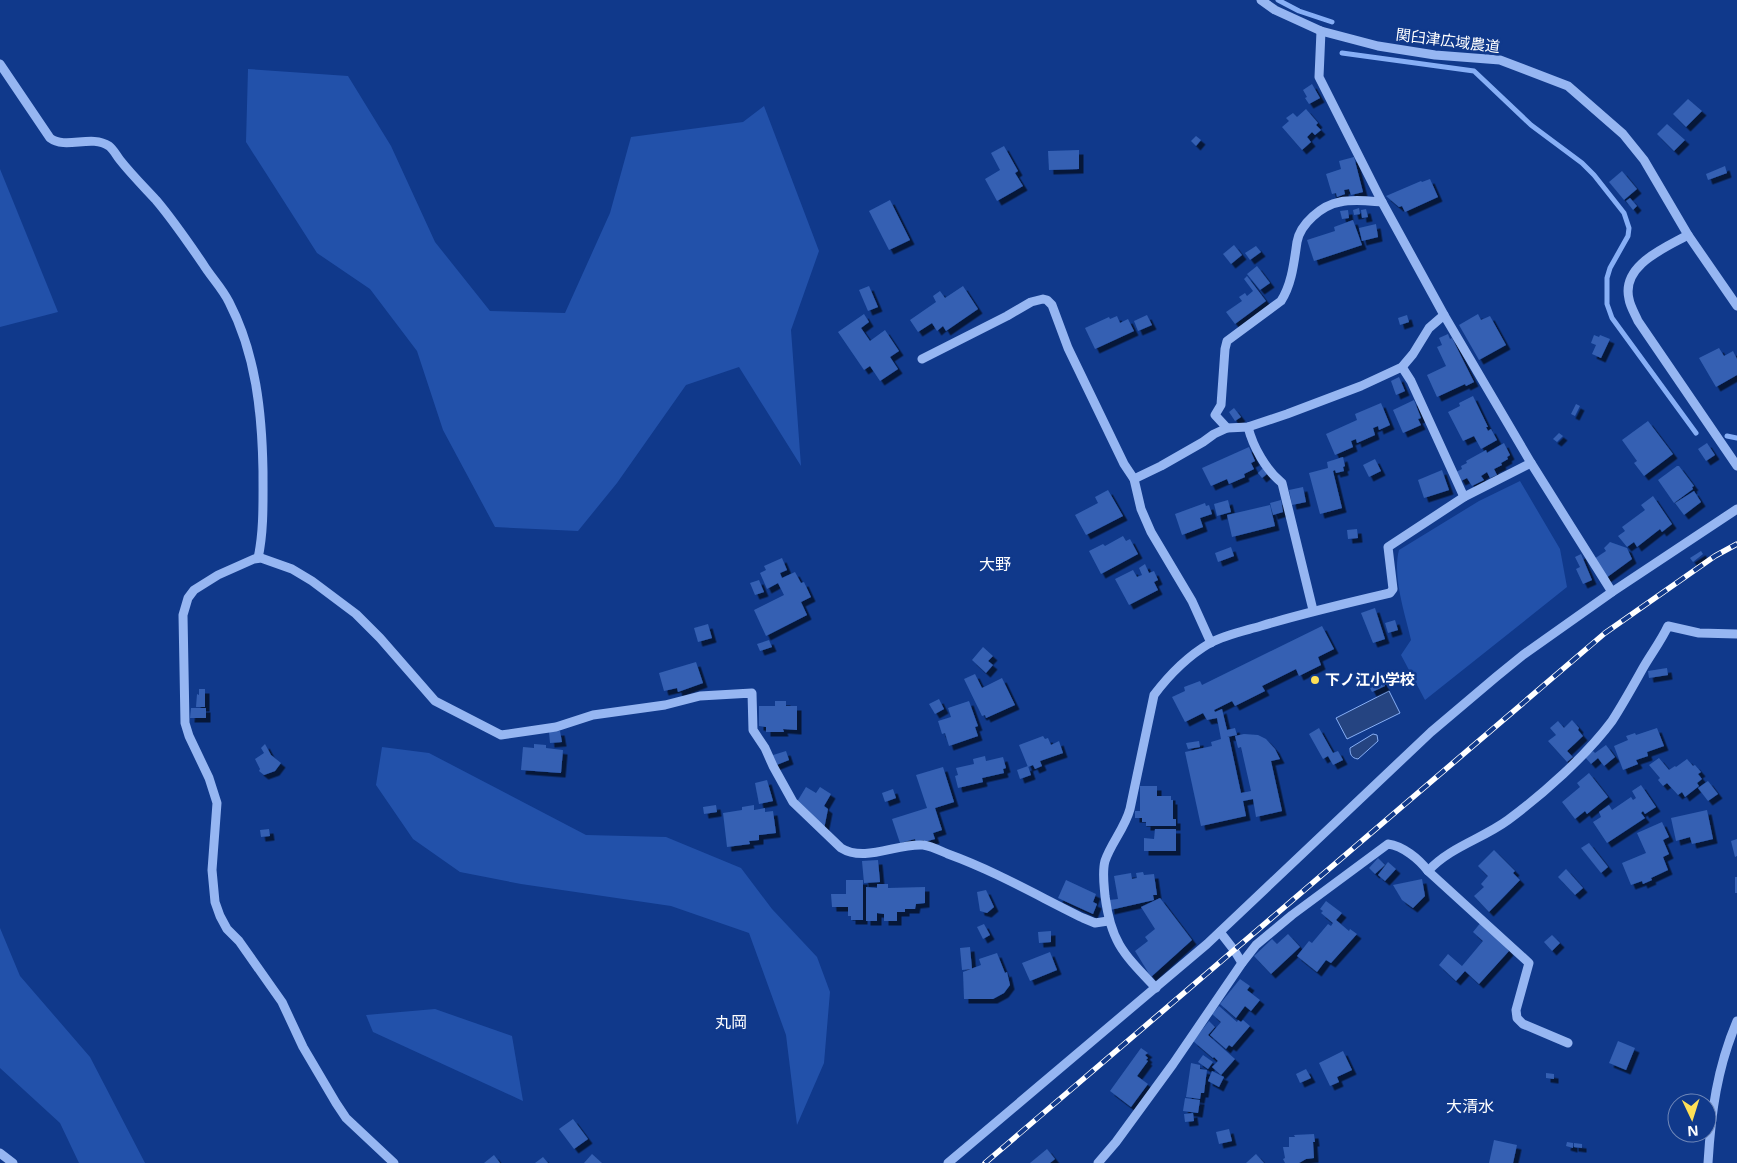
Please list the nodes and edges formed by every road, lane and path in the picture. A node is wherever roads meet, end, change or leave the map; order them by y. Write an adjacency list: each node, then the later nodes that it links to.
1 (1261, 0): 2 (street, 関臼津広域農道)
2 (1321, 31): 4 (street); 5 (street, 関臼津広域農道)
3 (0, 64): 17 (street)
4 (1382, 202): 7 (street); 11 (street)
5 (1688, 235): 6 (street, 関臼津広域農道); 13 (street)
6 (1737, 306)
7 (1444, 314): 9 (street); 12 (street)
8 (922, 359): 14 (street)
9 (1402, 367): 10 (street); 15 (street)
10 (1248, 427): 11 (street); 19 (street)
11 (1228, 428): 14 (street)
12 (1531, 463): 15 (street); 18 (street)
13 (1737, 466)
14 (1134, 479): 21 (street)
15 (1464, 497): 19 (street)
16 (1737, 509): 18 (street)
17 (258, 558): 23 (street); 31 (street)
18 (1612, 592): 24 (street)
19 (1312, 610): 21 (street)
20 (1737, 634): 22 (street)
21 (1211, 643): 23 (street)
22 (1428, 870): 25 (street); 28 (street)
23 (1108, 921): 26 (street)
24 (1220, 932): 25 (street); 26 (street)
25 (1242, 963): 33 (street)
26 (1156, 988): 32 (street)
27 (1737, 1021): 34 (street)
28 (1568, 1042)
29 (0, 1153): 30 (street)
30 (13, 1163)
31 (394, 1163)
32 (948, 1163)
33 (1098, 1163)
34 (1708, 1163)

